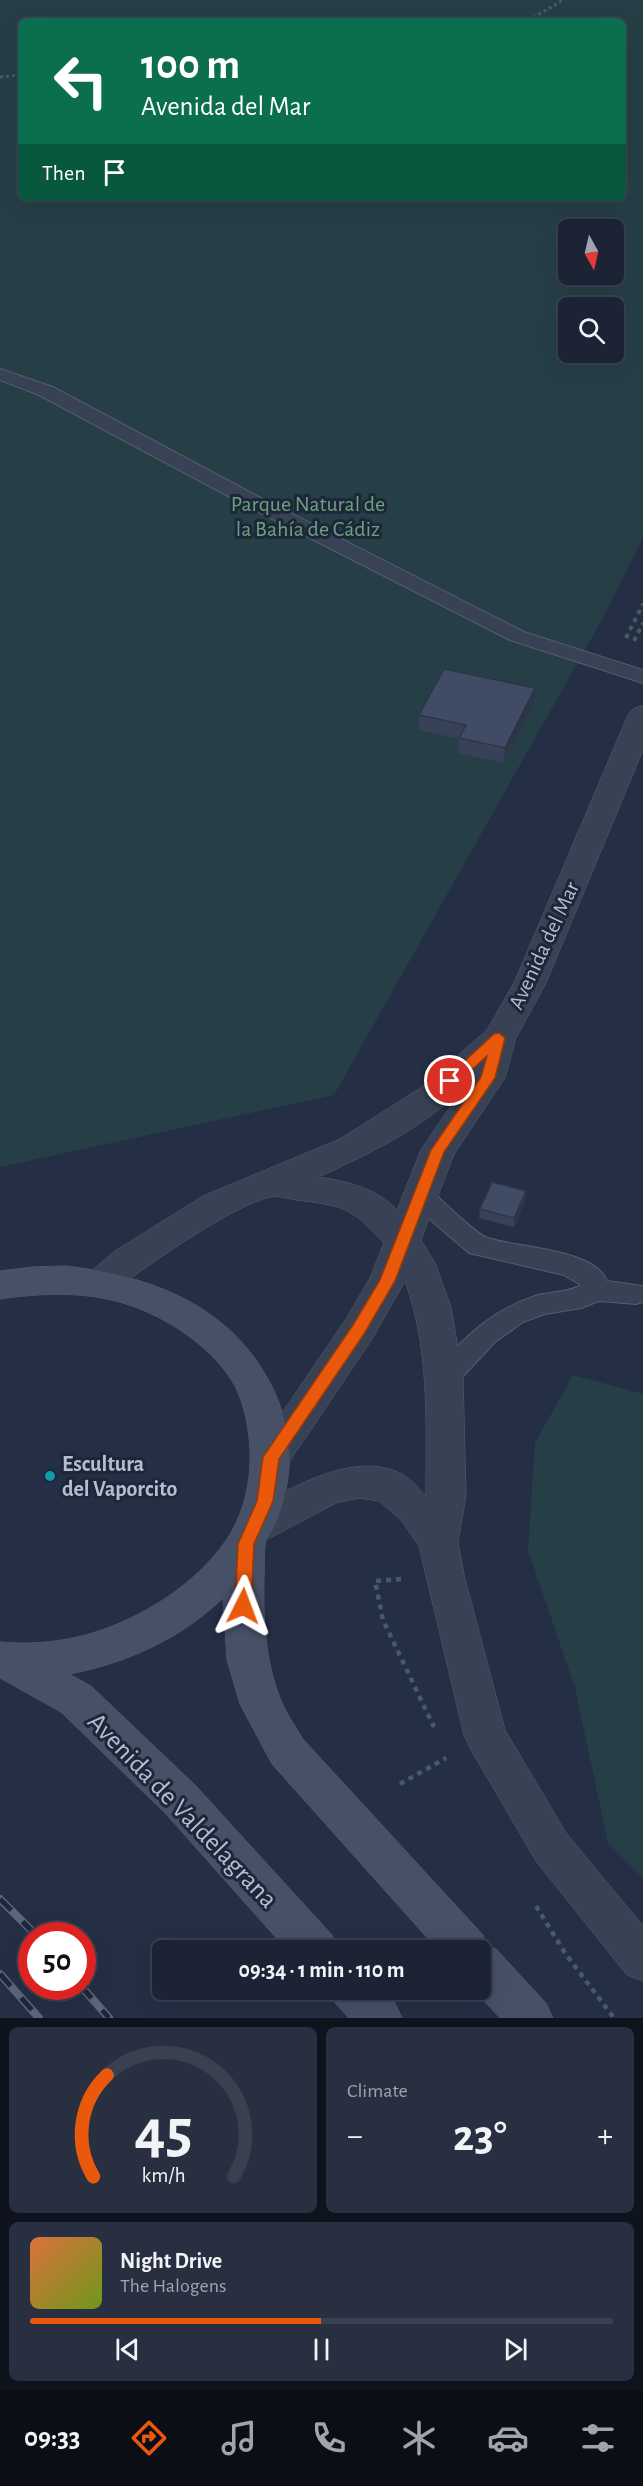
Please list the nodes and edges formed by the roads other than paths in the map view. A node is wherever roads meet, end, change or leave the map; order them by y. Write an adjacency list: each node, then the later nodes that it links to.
1 (0, 374): 2 (lane)
2 (643, 677)
3 (640, 731): 4 (street, Avenida del Mar)
4 (499, 1038): 5 (street, Avenida del Mar); 6 (street)
5 (270, 1183): 7 (street); 8 (street, Avenida del Mar)
6 (418, 1195): 7 (street); 10 (lane)
7 (402, 1239): 12 (street); 13 (street)
8 (100, 1284): 9 (main road); 13 (main road)
9 (0, 1285)
10 (595, 1290): 11 (lane); 12 (lane)
11 (636, 1293)
12 (444, 1378): 15 (street)
13 (271, 1457): 14 (main road)
14 (250, 1535): 15 (street); 16 (main road); 18 (main road)
15 (438, 1542): 19 (street)
16 (5, 1661): 17 (main road, Avenida de Valdelagrana)
17 (307, 1940)
18 (458, 1940)
19 (643, 1960)
20 (491, 1976): 22 (main road)
21 (362, 2000): 23 (main road)
22 (522, 2009)
23 (379, 2018)

